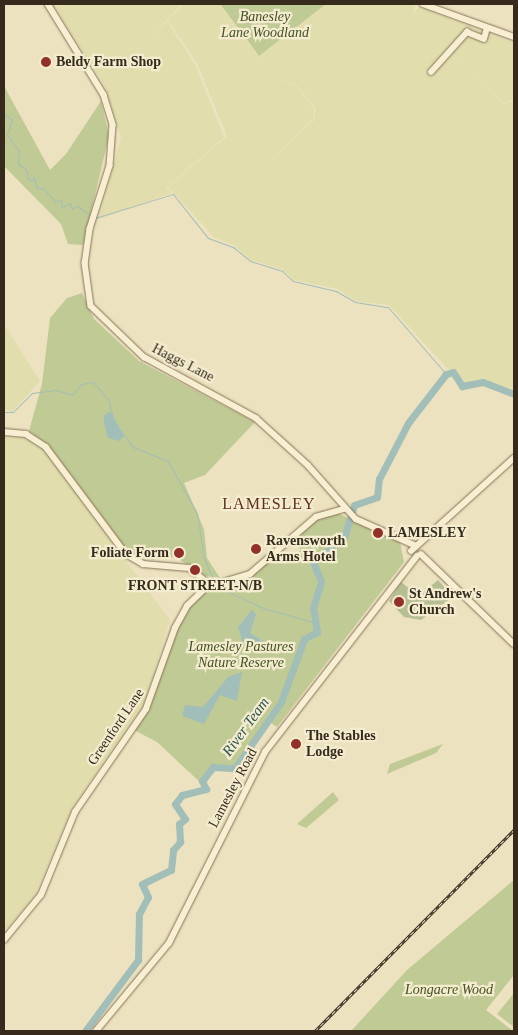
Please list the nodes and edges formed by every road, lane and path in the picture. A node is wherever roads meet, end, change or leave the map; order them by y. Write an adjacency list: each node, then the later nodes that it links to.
1 (48, 4): 8 (street, Haggs Lane)
2 (424, 4): 3 (street)
3 (487, 28): 4 (street); 5 (street)
4 (514, 37)
5 (431, 72)
6 (4, 432): 10 (street)
7 (514, 458): 9 (street)
8 (344, 509): 9 (street, Haggs Lane); 10 (street)
9 (416, 550): 11 (street, Haggs Lane); 13 (street, Lamesley Road)
10 (211, 585): 12 (street, Greenford Lane)
11 (514, 644)
12 (4, 940)
13 (96, 1031)

